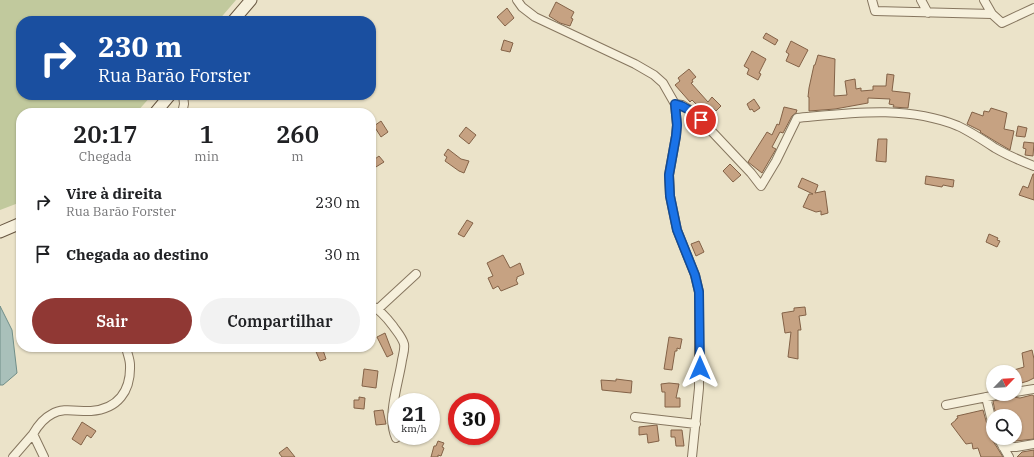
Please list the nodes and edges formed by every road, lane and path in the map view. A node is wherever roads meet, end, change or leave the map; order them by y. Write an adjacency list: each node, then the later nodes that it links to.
1 (251, 0): 9 (main road)
2 (517, 0): 11 (street)
3 (872, 0): 7 (street)
4 (921, 0): 7 (street)
5 (984, 0): 8 (street)
6 (1034, 8): 8 (street)
7 (928, 12): 8 (street)
8 (992, 14)
9 (237, 16)
10 (166, 100): 12 (main road)
11 (675, 104): 13 (street); 26 (street)
12 (159, 108)
13 (1034, 166)
14 (16, 225): 15 (main road)
15 (0, 232)
16 (416, 274): 17 (street)
17 (376, 305)
18 (376, 309): 22 (street)
19 (127, 352): 27 (street)
20 (1034, 389): 21 (street)
21 (1022, 391)
22 (396, 393)
23 (986, 397): 24 (street)
24 (946, 405)
25 (635, 417): 26 (street)
26 (696, 424): 32 (street)
27 (33, 434): 30 (street); 31 (street)
28 (1034, 444): 29 (street)
29 (1003, 447): 33 (street)
30 (13, 457)
31 (44, 457)
32 (692, 457)
33 (1009, 457)

